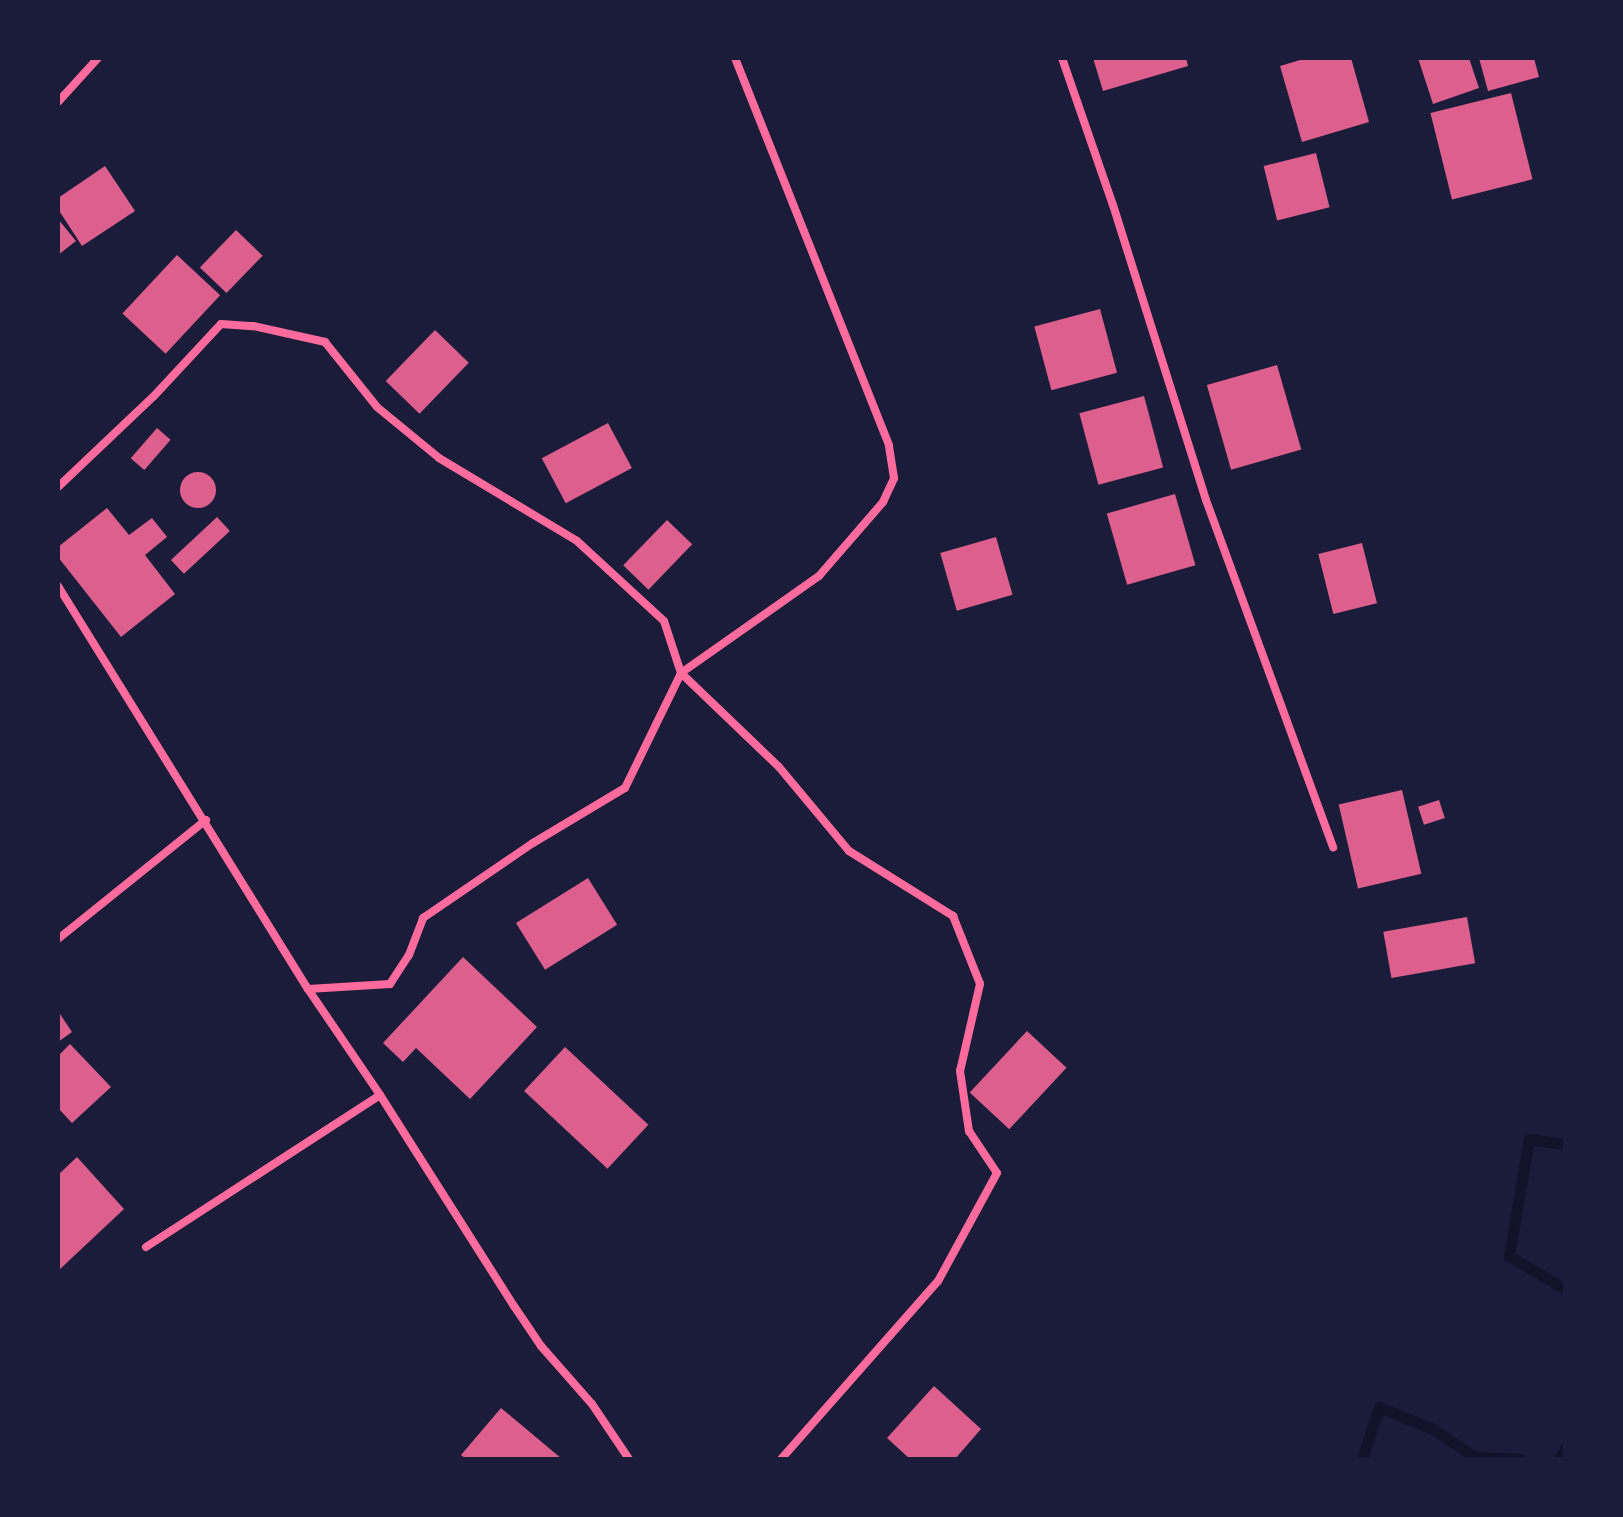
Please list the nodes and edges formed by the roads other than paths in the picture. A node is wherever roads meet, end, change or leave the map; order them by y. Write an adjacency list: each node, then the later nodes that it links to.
1 (98, 58): 4 (street)
2 (735, 58): 7 (street)
3 (1062, 58): 9 (street)
4 (58, 102)
5 (58, 487): 7 (street)
6 (58, 586): 8 (street)
7 (681, 673): 11 (street); 15 (street)
8 (206, 820): 10 (street); 11 (street)
9 (1333, 847)
10 (58, 939)
11 (308, 989): 12 (street)
12 (380, 1095): 13 (street); 14 (street)
13 (146, 1247)
14 (629, 1459)
15 (781, 1459)

